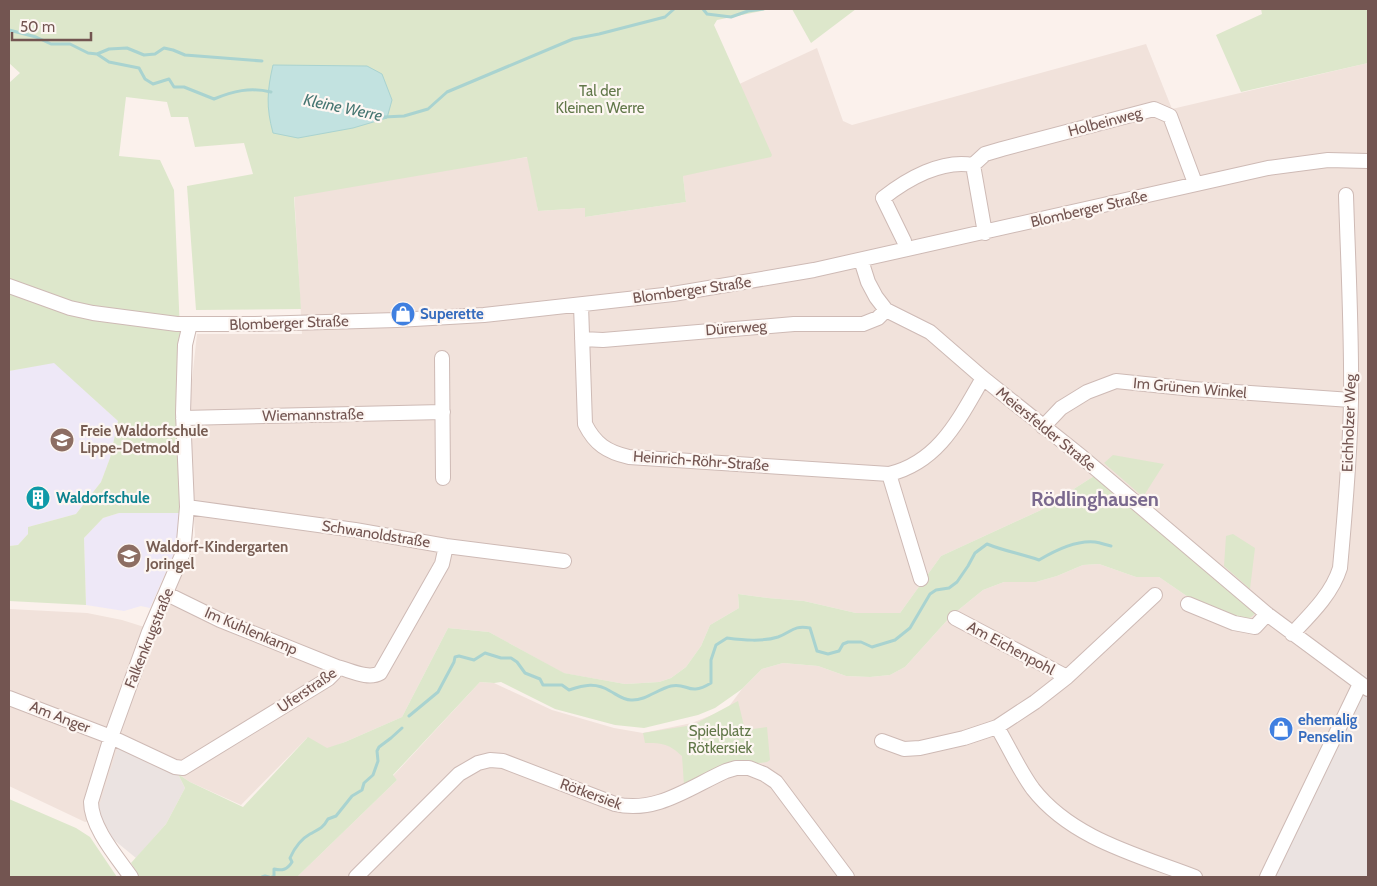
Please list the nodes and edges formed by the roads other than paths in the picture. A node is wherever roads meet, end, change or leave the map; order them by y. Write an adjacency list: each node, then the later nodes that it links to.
1 (1368, 161): 3 (street, Blomberger Straße)
2 (973, 165): 3 (street, Holbeinweg); 5 (street); 6 (street)
3 (1195, 184): 5 (street, Blomberger Straße)
4 (1346, 195): 15 (street, Eichholzer Weg)
5 (985, 232): 7 (street, Blomberger Straße)
6 (904, 241)
7 (861, 260): 9 (street, Blomberger Straße); 10 (street, Meiersfelder Straße)
8 (9, 286): 11 (street, Blomberger Straße)
9 (581, 305): 11 (street, Blomberger Straße); 12 (street, Heinrich-Röhr-Straße)
10 (886, 310): 12 (street, Dürerweg); 14 (street, Meiersfelder Straße)
11 (190, 324): 17 (street, Falkenkrugstraße)
12 (582, 339): 19 (street, Heinrich-Röhr-Straße)
13 (442, 358): 16 (street)
14 (983, 378): 18 (street, Meiersfelder Straße); 19 (street, Heinrich-Röhr-Straße)
15 (1351, 400): 18 (street, Im Grünen Winkel); 30 (street, Eichholzer Weg)
16 (443, 412): 17 (street, Wiemannstraße); 20 (street)
17 (183, 418): 21 (street, Falkenkrugstraße)
18 (1043, 427): 28 (street, Meiersfelder Straße)
19 (889, 474): 24 (street)
20 (443, 478)
21 (187, 507): 22 (street, Schwanoldstraße); 25 (street, Falkenkrugstraße)
22 (446, 546): 23 (street, Schwanoldstraße); 31 (street, Uferstraße)
23 (564, 561)
24 (920, 579)
25 (167, 594): 31 (street, Im Kuhlenkamp); 36 (street, Falkenkrugstraße)
26 (1155, 595): 32 (street, Am Eichenpohl)
27 (1188, 604): 28 (street)
28 (1267, 614): 30 (street, Meiersfelder Straße)
29 (955, 618): 32 (street, Am Eichenpohl)
30 (1292, 634): 33 (street, Meiersfelder Straße)
31 (337, 667): 36 (street, Uferstraße)
32 (1067, 677): 35 (street, Am Eichenpohl)
33 (1364, 686): 42 (street)
34 (9, 698): 36 (street, Am Anger)
35 (997, 726): 37 (street, Am Eichenpohl); 41 (street)
36 (111, 737): 38 (street, Falkenkrugstraße)
37 (882, 741)
38 (131, 877)
39 (356, 877): 40 (street, Rötkersiek)
40 (847, 877)
41 (1195, 877)
42 (1267, 877)

